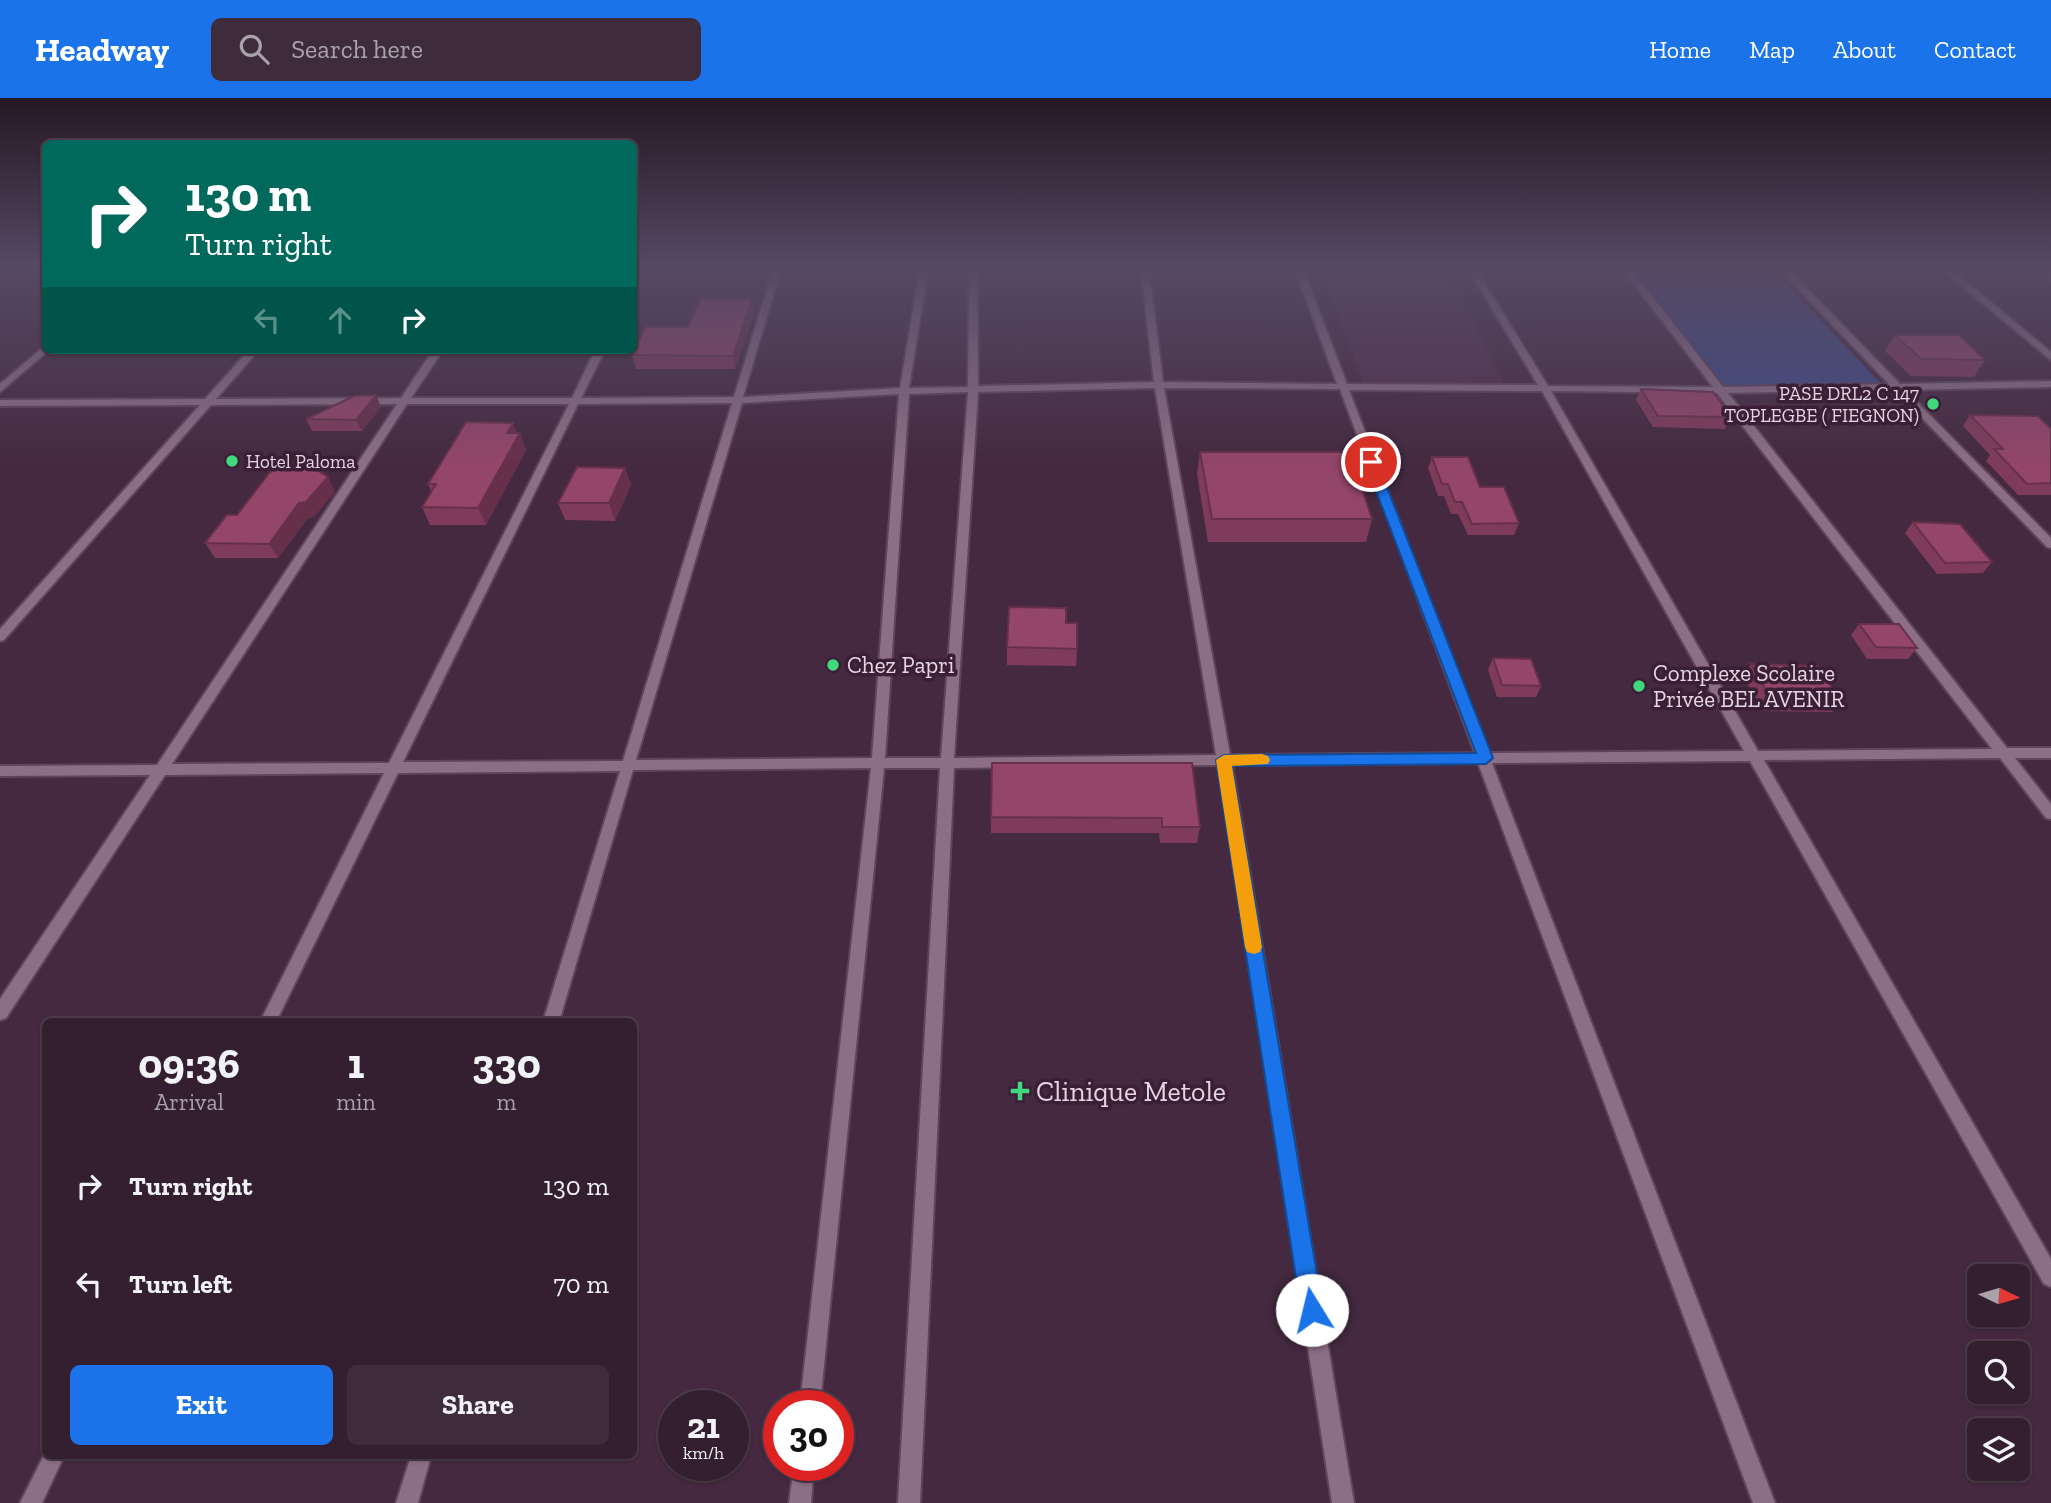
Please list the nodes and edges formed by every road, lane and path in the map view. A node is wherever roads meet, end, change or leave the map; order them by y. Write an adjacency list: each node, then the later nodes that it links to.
1 (757, 335): 24 (street)
2 (913, 335): 23 (street)
3 (973, 335): 21 (street)
4 (1152, 335): 16 (street)
5 (1323, 335): 18 (street)
6 (1512, 335): 17 (street)
7 (1677, 335): 22 (street)
8 (1847, 335): 19 (street)
9 (2024, 335): 14 (street)
10 (42, 352): 20 (street)
11 (250, 354): 26 (street)
12 (435, 354): 27 (street)
13 (598, 354): 25 (street)
14 (2051, 357)
15 (2051, 384): 19 (street)
16 (1159, 385): 18 (street); 21 (street); 35 (street)
17 (1544, 387): 18 (street); 22 (street); 33 (street)
18 (1342, 388): 34 (street)
19 (1900, 388): 22 (street); 29 (street)
20 (0, 389)
21 (973, 390): 23 (street); 37 (street)
22 (1721, 390): 32 (street)
23 (904, 391): 24 (street); 36 (street)
24 (738, 400): 25 (street); 38 (street)
25 (575, 401): 27 (street); 39 (street)
26 (208, 402): 27 (street); 28 (street); 30 (street)
27 (404, 402): 40 (street)
28 (0, 403)
29 (2051, 545)
30 (0, 637)
31 (2051, 753): 32 (street)
32 (2004, 754): 33 (street); 42 (street)
33 (1754, 756): 34 (street); 46 (street)
34 (1486, 758): 35 (street); 56 (street)
35 (1224, 760): 37 (street); 55 (street)
36 (878, 763): 37 (street); 38 (street); 47 (street)
37 (947, 763): 54 (street)
38 (628, 765): 39 (street); 45 (street)
39 (394, 767): 40 (street); 44 (street)
40 (161, 769): 41 (street); 43 (street)
41 (0, 771)
42 (2051, 814)
43 (0, 1013)
44 (270, 1018)
45 (552, 1018)
46 (2051, 1277)
47 (812, 1390)
48 (53, 1459): 51 (street)
49 (420, 1459): 52 (street)
50 (802, 1481): 53 (street)
51 (31, 1503)
52 (407, 1503)
53 (800, 1503)
54 (909, 1503)
55 (1343, 1503)
56 (1764, 1503)

